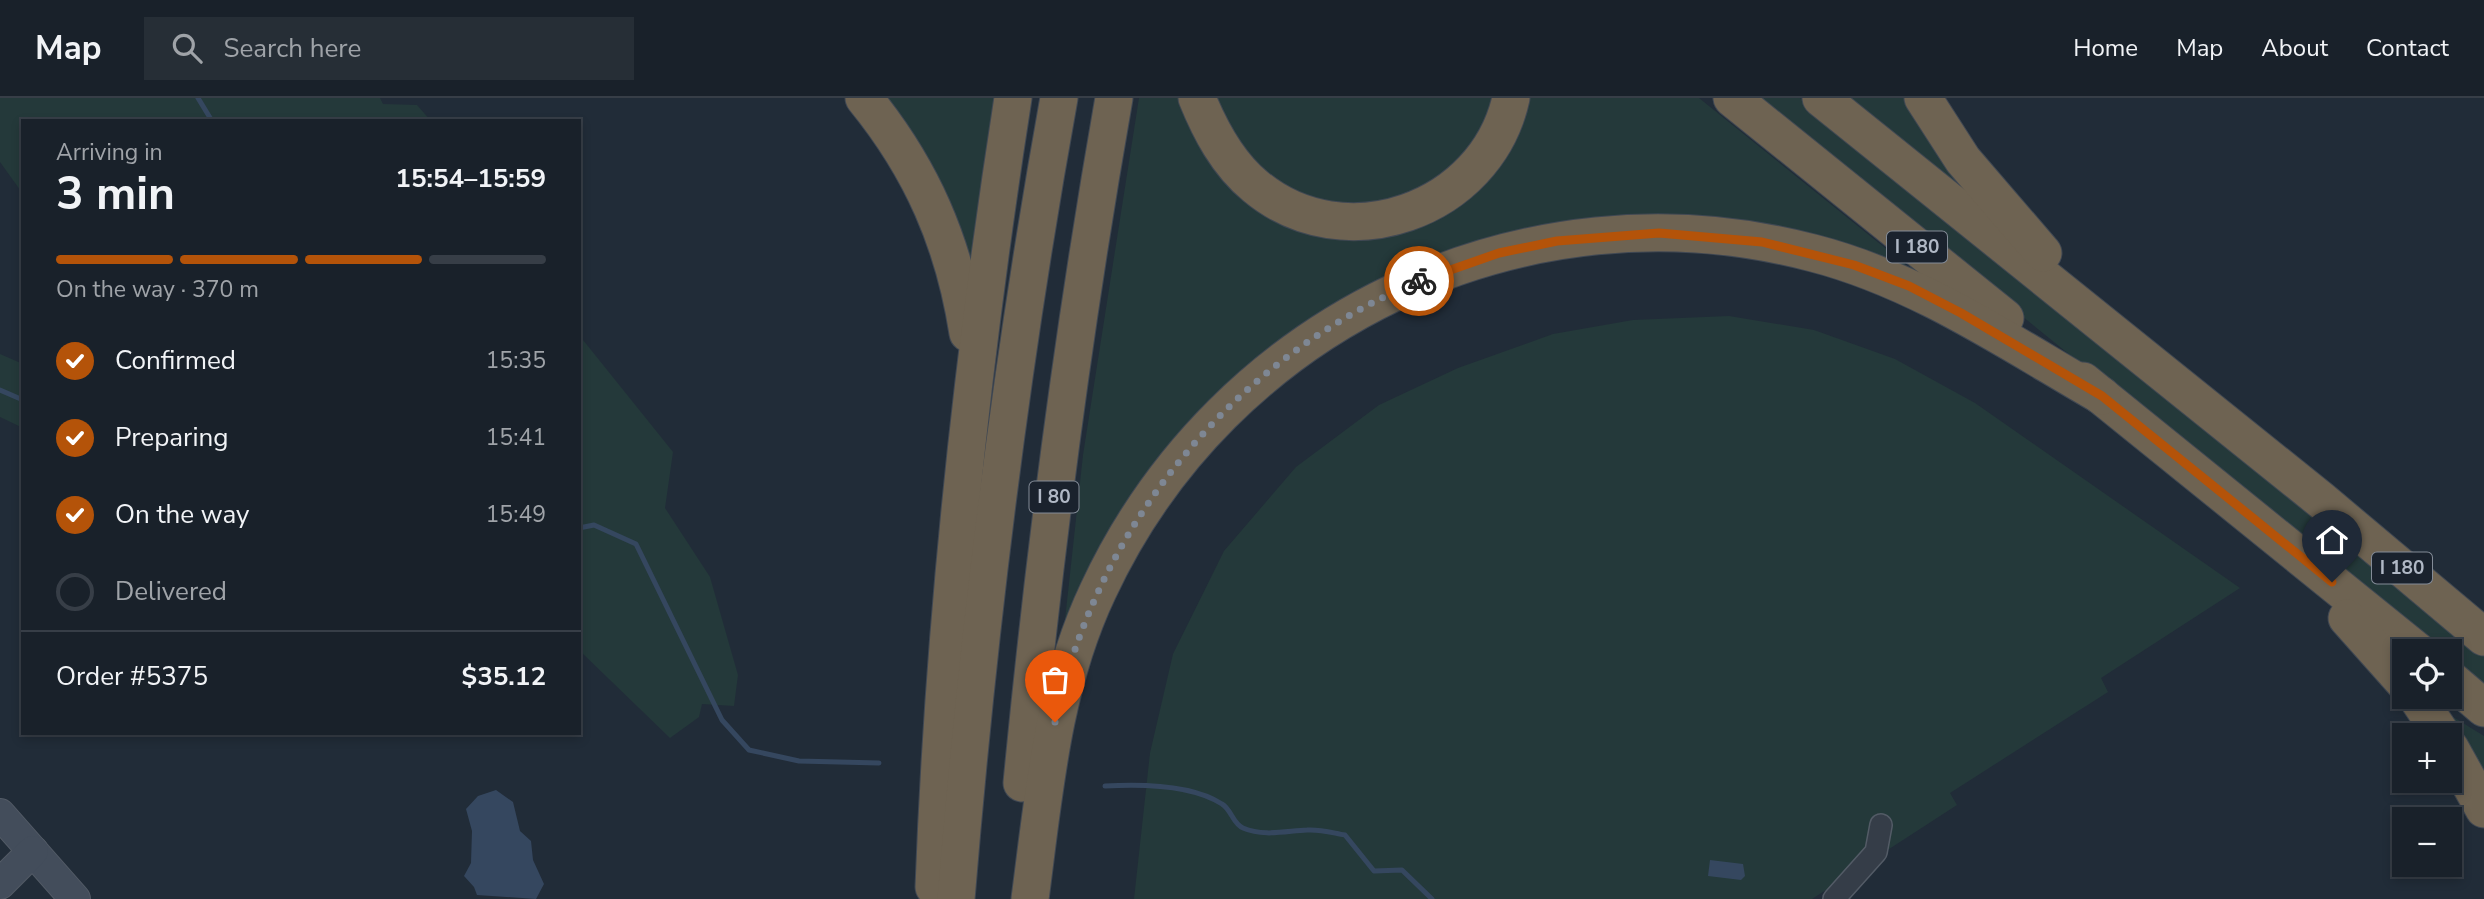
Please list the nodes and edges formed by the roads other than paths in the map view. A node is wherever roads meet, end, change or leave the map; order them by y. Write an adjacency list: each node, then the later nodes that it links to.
1 (864, 98): 12 (highway)
2 (1013, 98): 12 (highway)
3 (1059, 98): 29 (highway, I 80)
4 (1114, 98): 30 (highway, I 80)
5 (1197, 98): 6 (highway)
6 (1511, 98)
7 (1732, 98): 11 (highway, I 180)
8 (1821, 98): 10 (highway, I 180)
9 (1923, 98): 10 (highway)
10 (2136, 350): 13 (highway, I 180)
11 (2102, 396): 14 (highway, I 180); 31 (highway)
12 (968, 419): 28 (highway)
13 (2320, 500): 15 (highway); 16 (highway, I 180)
14 (2264, 527): 17 (highway, I 180); 18 (highway)
15 (2484, 604)
16 (2484, 637)
17 (2402, 639)
18 (2392, 669)
19 (2462, 689): 20 (highway)
20 (2484, 708)
21 (2462, 770): 22 (highway)
22 (2484, 809)
23 (4, 825): 25 (main road)
24 (1881, 825): 32 (street)
25 (33, 851): 26 (main road); 27 (main road)
26 (4, 887)
27 (75, 899)
28 (933, 899)
29 (956, 899)
30 (1010, 899)
31 (1030, 899)
32 (1834, 899)

